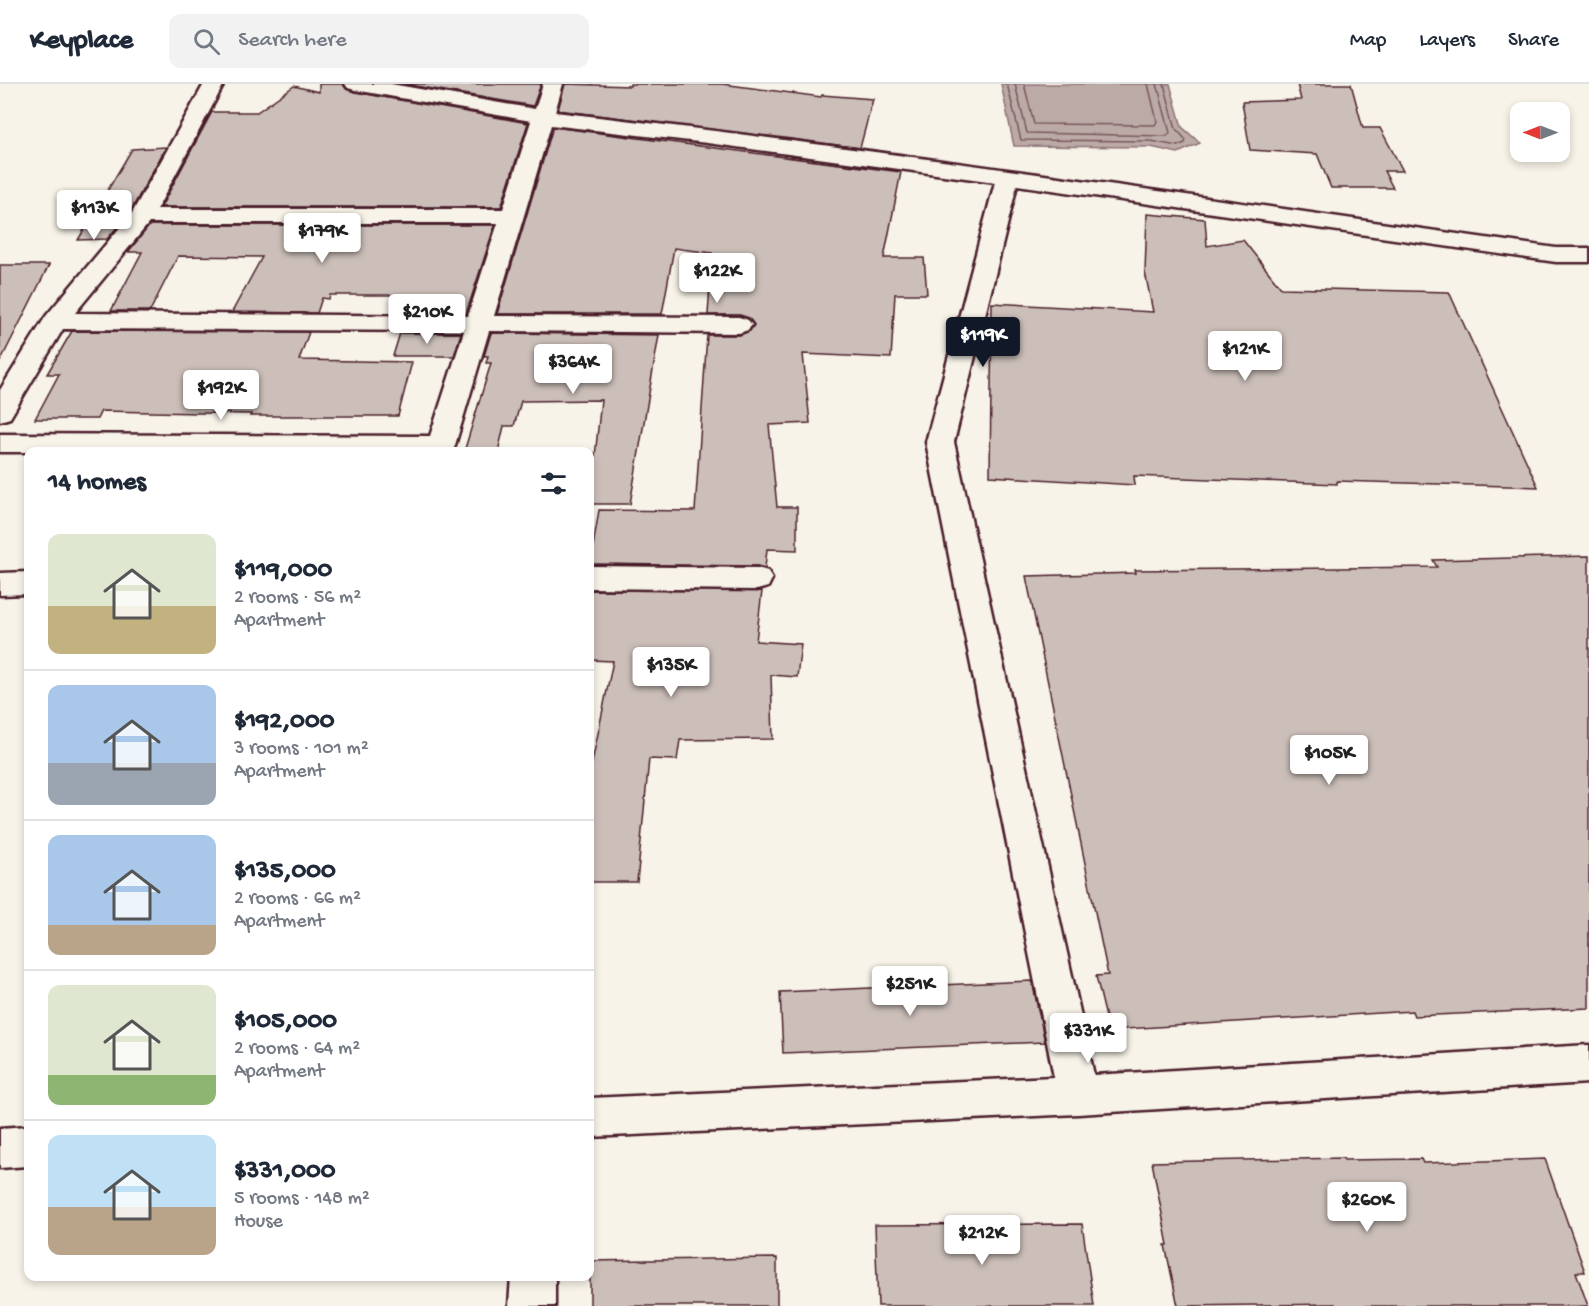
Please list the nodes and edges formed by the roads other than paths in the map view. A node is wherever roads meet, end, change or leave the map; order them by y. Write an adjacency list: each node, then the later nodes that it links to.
1 (214, 84): 6 (street)
2 (355, 84): 4 (street)
3 (553, 84): 4 (street)
4 (542, 117): 5 (street); 7 (street)
5 (1008, 177): 8 (street); 21 (street)
6 (142, 216): 7 (street); 9 (street)
7 (513, 216): 10 (street)
8 (1589, 255)
9 (55, 321): 10 (street); 12 (street)
10 (479, 323): 11 (street); 15 (street)
11 (740, 325)
12 (0, 412)
13 (0, 442): 14 (street)
14 (367, 447)
15 (440, 447)
16 (594, 577): 17 (street)
17 (757, 579)
18 (24, 583): 19 (street)
19 (0, 584)
20 (1589, 1064): 21 (street)
21 (1078, 1095): 22 (street)
22 (594, 1118)
23 (24, 1146): 24 (street)
24 (0, 1148)
25 (533, 1281): 26 (street)
26 (532, 1306)

